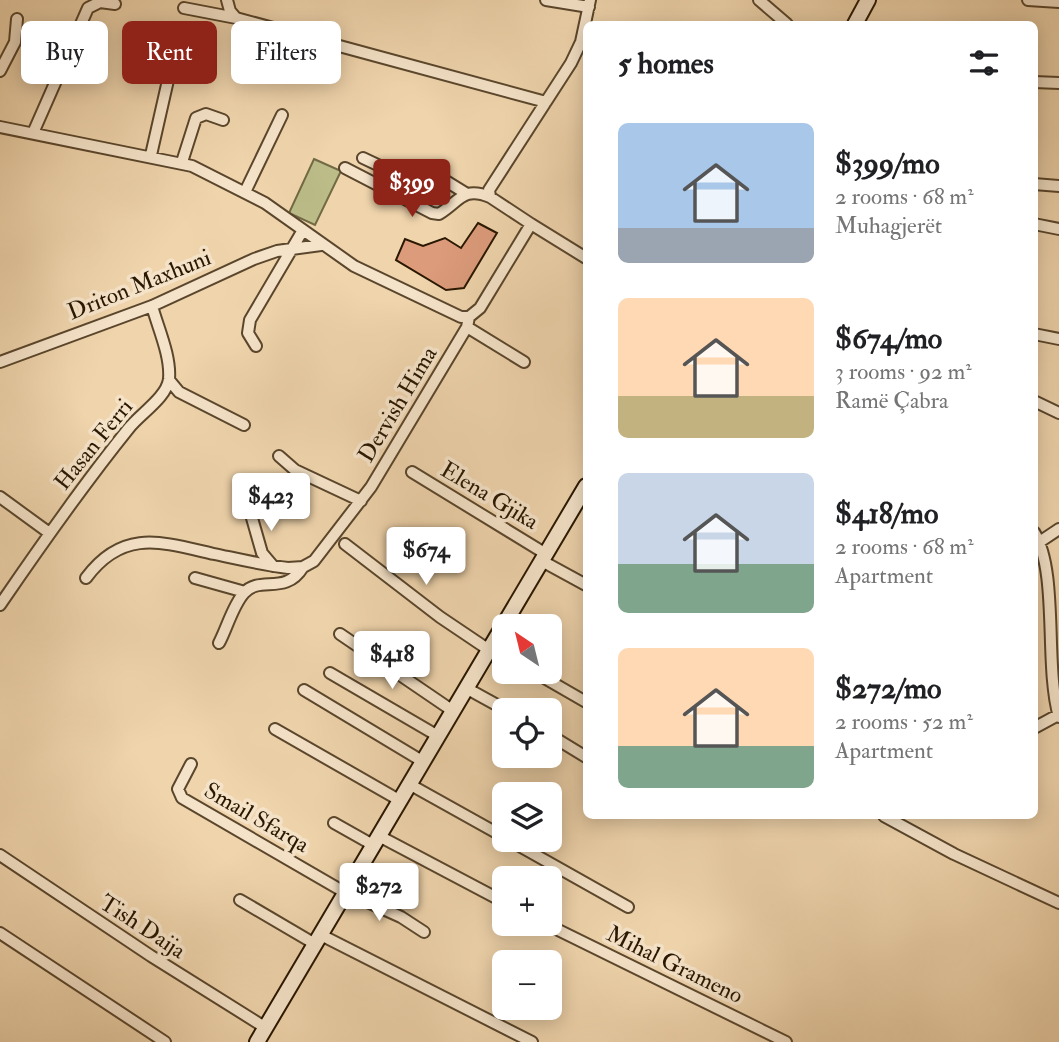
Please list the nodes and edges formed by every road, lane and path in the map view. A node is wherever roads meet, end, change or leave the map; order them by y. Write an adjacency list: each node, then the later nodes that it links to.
1 (228, 0): 10 (street)
2 (546, 0): 7 (street)
3 (759, 0): 13 (street)
4 (869, 0): 14 (main road)
5 (1028, 0): 6 (street)
6 (1059, 2)
7 (590, 3): 12 (street)
8 (115, 4): 24 (street)
9 (184, 8): 10 (street)
10 (236, 18): 20 (street)
11 (17, 19): 16 (street)
12 (586, 21)
13 (784, 21)
14 (857, 21)
15 (583, 33): 20 (street)
16 (0, 71)
17 (1038, 82): 18 (street)
18 (1059, 83)
19 (167, 84): 25 (street)
20 (546, 102): 33 (street)
21 (282, 115): 31 (street)
22 (223, 120): 27 (street)
23 (0, 127): 24 (street)
24 (33, 133): 25 (street)
25 (151, 155): 27 (street)
26 (363, 158): 32 (street)
27 (182, 162): 31 (street)
28 (345, 168): 32 (street)
29 (1038, 184): 30 (street)
30 (1059, 186)
31 (245, 192): 37 (street)
32 (467, 194): 33 (street)
33 (491, 197): 34 (street)
34 (531, 224): 40 (street); 42 (street, Dervish Hima)
35 (1038, 225): 36 (street)
36 (1059, 229)
37 (303, 230): 38 (street); 39 (street)
38 (322, 245): 39 (street, Driton Maxhuni); 42 (street)
39 (294, 248): 41 (street, Driton Maxhuni); 45 (street)
40 (583, 256)
41 (152, 306): 46 (street, Driton Maxhuni); 48 (street)
42 (468, 322): 47 (street); 56 (street, Dervish Hima)
43 (1038, 335): 44 (street)
44 (1059, 339)
45 (256, 346)
46 (0, 362)
47 (524, 362)
48 (169, 380): 51 (street); 59 (street, Hasan Ferri)
49 (1038, 403): 50 (street)
50 (1059, 413)
51 (244, 425)
52 (279, 456): 56 (street)
53 (412, 472): 62 (street, Elena Gjika)
54 (583, 491): 62 (main road)
55 (0, 497): 59 (street)
56 (361, 501): 64 (street, Dervish Hima)
57 (250, 511): 63 (street)
58 (1059, 529): 60 (street)
59 (48, 532): 69 (street, Hasan Ferri)
60 (1038, 536): 82 (street)
61 (345, 544): 73 (street)
62 (544, 557): 67 (street, Elena Gjika); 70 (main road)
63 (273, 566): 64 (street); 65 (street)
64 (303, 567): 68 (street, Dervish Hima)
65 (86, 578)
66 (195, 578): 68 (street, Dervish Hima)
67 (583, 583)
68 (245, 592): 72 (street)
69 (0, 605)
70 (513, 614)
71 (340, 634): 81 (street)
72 (219, 643)
73 (492, 649)
74 (492, 653): 77 (main road)
75 (330, 673): 85 (street)
76 (555, 684): 79 (street)
77 (466, 688): 80 (street); 81 (main road)
78 (304, 690): 88 (street)
79 (583, 700)
80 (492, 702)
81 (453, 711): 85 (main road)
82 (1058, 716): 83 (street)
83 (1038, 726)
84 (275, 729): 91 (street)
85 (438, 736): 88 (main road)
86 (562, 742): 87 (street)
87 (583, 755)
88 (422, 761): 90 (main road)
89 (191, 764): 98 (street, Smail Sfarqa)
90 (409, 784): 91 (main road); 94 (street)
91 (399, 800): 95 (main road)
92 (890, 819): 101 (street)
93 (334, 823): 95 (street)
94 (492, 830)
95 (376, 841): 98 (main road); 99 (street)
96 (530, 852): 102 (street)
97 (0, 855): 107 (street, Tish Daija)
98 (346, 892): 104 (street); 106 (main road)
99 (492, 896)
100 (240, 900): 106 (street)
101 (1059, 903)
102 (628, 907)
103 (562, 931): 111 (street, Mihal Grameno)
104 (424, 932)
105 (0, 933): 108 (street)
106 (318, 940): 107 (main road); 110 (street)
107 (266, 1028): 109 (main road)
108 (165, 1042)
109 (257, 1042)
110 (531, 1042)
111 (786, 1042)

